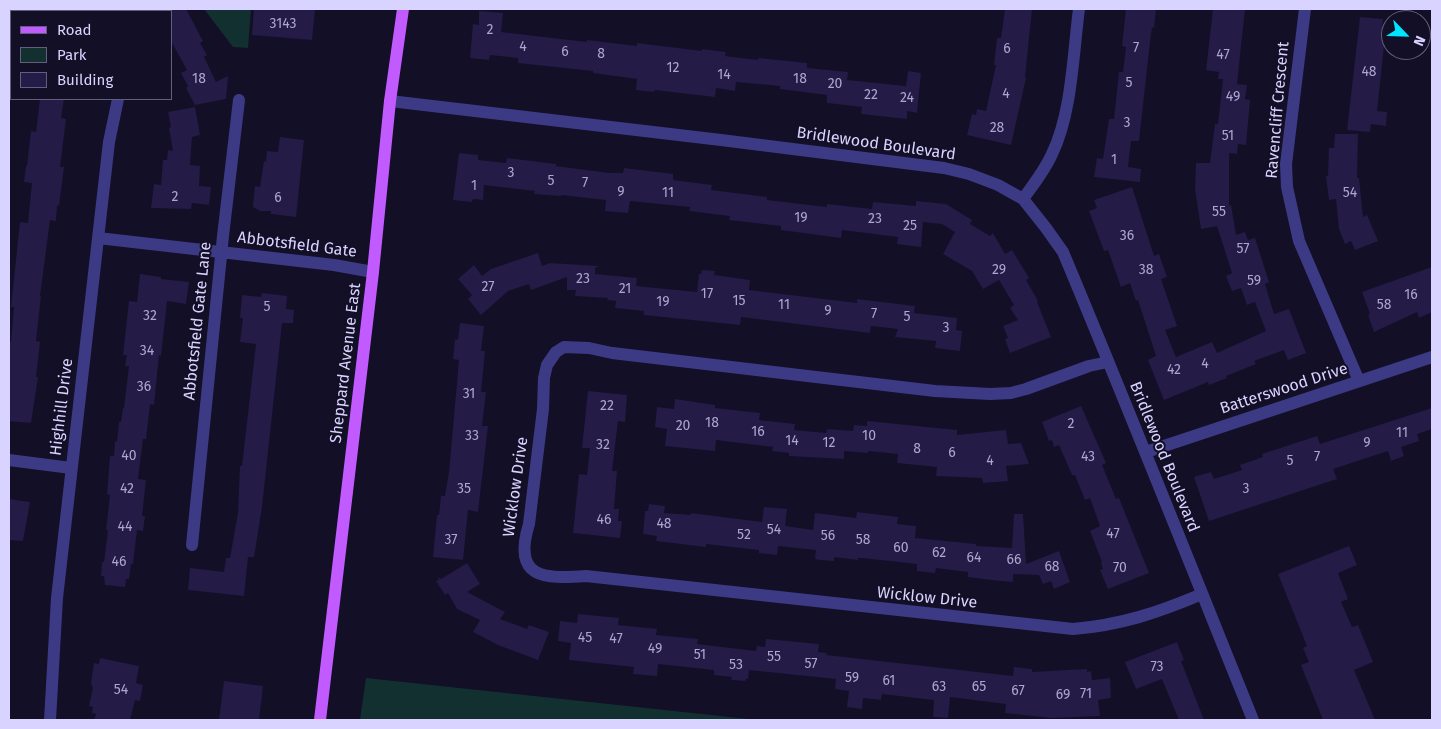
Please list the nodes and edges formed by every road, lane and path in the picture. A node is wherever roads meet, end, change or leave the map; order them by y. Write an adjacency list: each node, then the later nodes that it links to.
1 (403, 9): 6 (main road, Sheppard Avenue East)
2 (1078, 9): 7 (street)
3 (1305, 9): 13 (street, Ravencliff Crescent)
4 (118, 100): 8 (street, Highhill Drive)
5 (239, 100): 9 (street, Abbotsfield Gate Lane)
6 (390, 101): 7 (street, Bridlewood Boulevard); 10 (main road, Sheppard Avenue East)
7 (1022, 199): 12 (street, Bridlewood Boulevard)
8 (98, 238): 9 (street, Abbotsfield Gate); 16 (street, Highhill Drive)
9 (222, 252): 10 (street, Abbotsfield Gate); 17 (street, Abbotsfield Gate Lane)
10 (373, 272): 20 (main road, Sheppard Avenue East)
11 (1432, 356): 13 (street, Batterswood Drive)
12 (1108, 362): 14 (street, Bridlewood Boulevard); 18 (street, Wicklow Drive)
13 (1359, 381): 14 (street, Batterswood Drive)
14 (1146, 452): 18 (street, Bridlewood Boulevard)
15 (9, 460): 16 (street)
16 (71, 468): 19 (street, Highhill Drive)
17 (192, 545)
18 (1202, 594): 21 (street, Bridlewood Boulevard)
19 (50, 720)
20 (320, 720)
21 (1253, 720)

